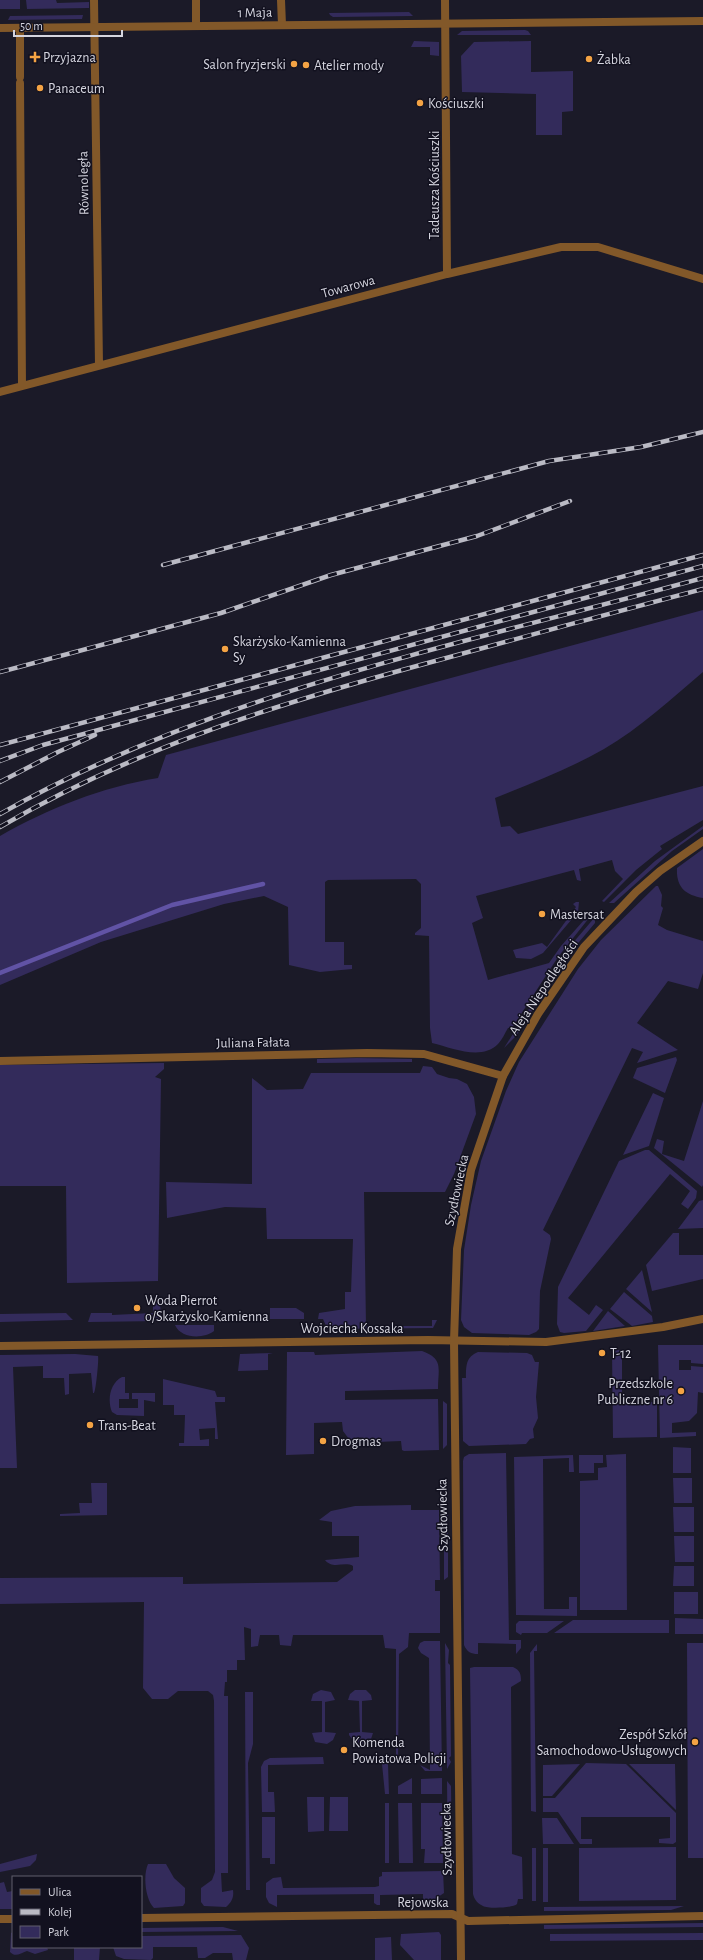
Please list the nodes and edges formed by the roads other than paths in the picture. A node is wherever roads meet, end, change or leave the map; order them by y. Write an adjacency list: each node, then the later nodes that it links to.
1 (94, 0): 9 (street, Równoległa)
2 (196, 0): 8 (street)
3 (281, 0): 7 (street)
4 (445, 0): 6 (street, Tadeusza Kościuszki)
5 (703, 21): 6 (street, 1 Maja)
6 (445, 24): 7 (street, 1 Maja); 12 (street, Tadeusza Kościuszki)
7 (282, 25): 8 (street, 1 Maja)
8 (196, 26): 9 (street, 1 Maja)
9 (94, 27): 11 (street, 1 Maja); 14 (street, Równoległa)
10 (0, 28): 11 (street, 1 Maja)
11 (20, 28): 15 (street)
12 (447, 274): 13 (street, Towarowa); 14 (street, Towarowa)
13 (703, 279)
14 (99, 365): 15 (street, Towarowa)
15 (22, 386): 16 (street, Towarowa)
16 (0, 392)
17 (703, 841): 19 (street, Aleja Niepodległości)
18 (0, 1060): 19 (street, Juliana Fałata)
19 (503, 1076): 21 (street, Szydłowiecka)
20 (703, 1319): 21 (street, Wojciecha Kossaka)
21 (454, 1341): 22 (street, Wojciecha Kossaka); 25 (street, Szydłowiecka)
22 (0, 1346)
23 (703, 1916): 25 (street, Rejowska)
24 (142, 1918): 25 (street, Rejowska)
25 (460, 1918): 28 (street, Szydłowiecka)
26 (0, 1919): 27 (street)
27 (12, 1919)
28 (461, 1960)

